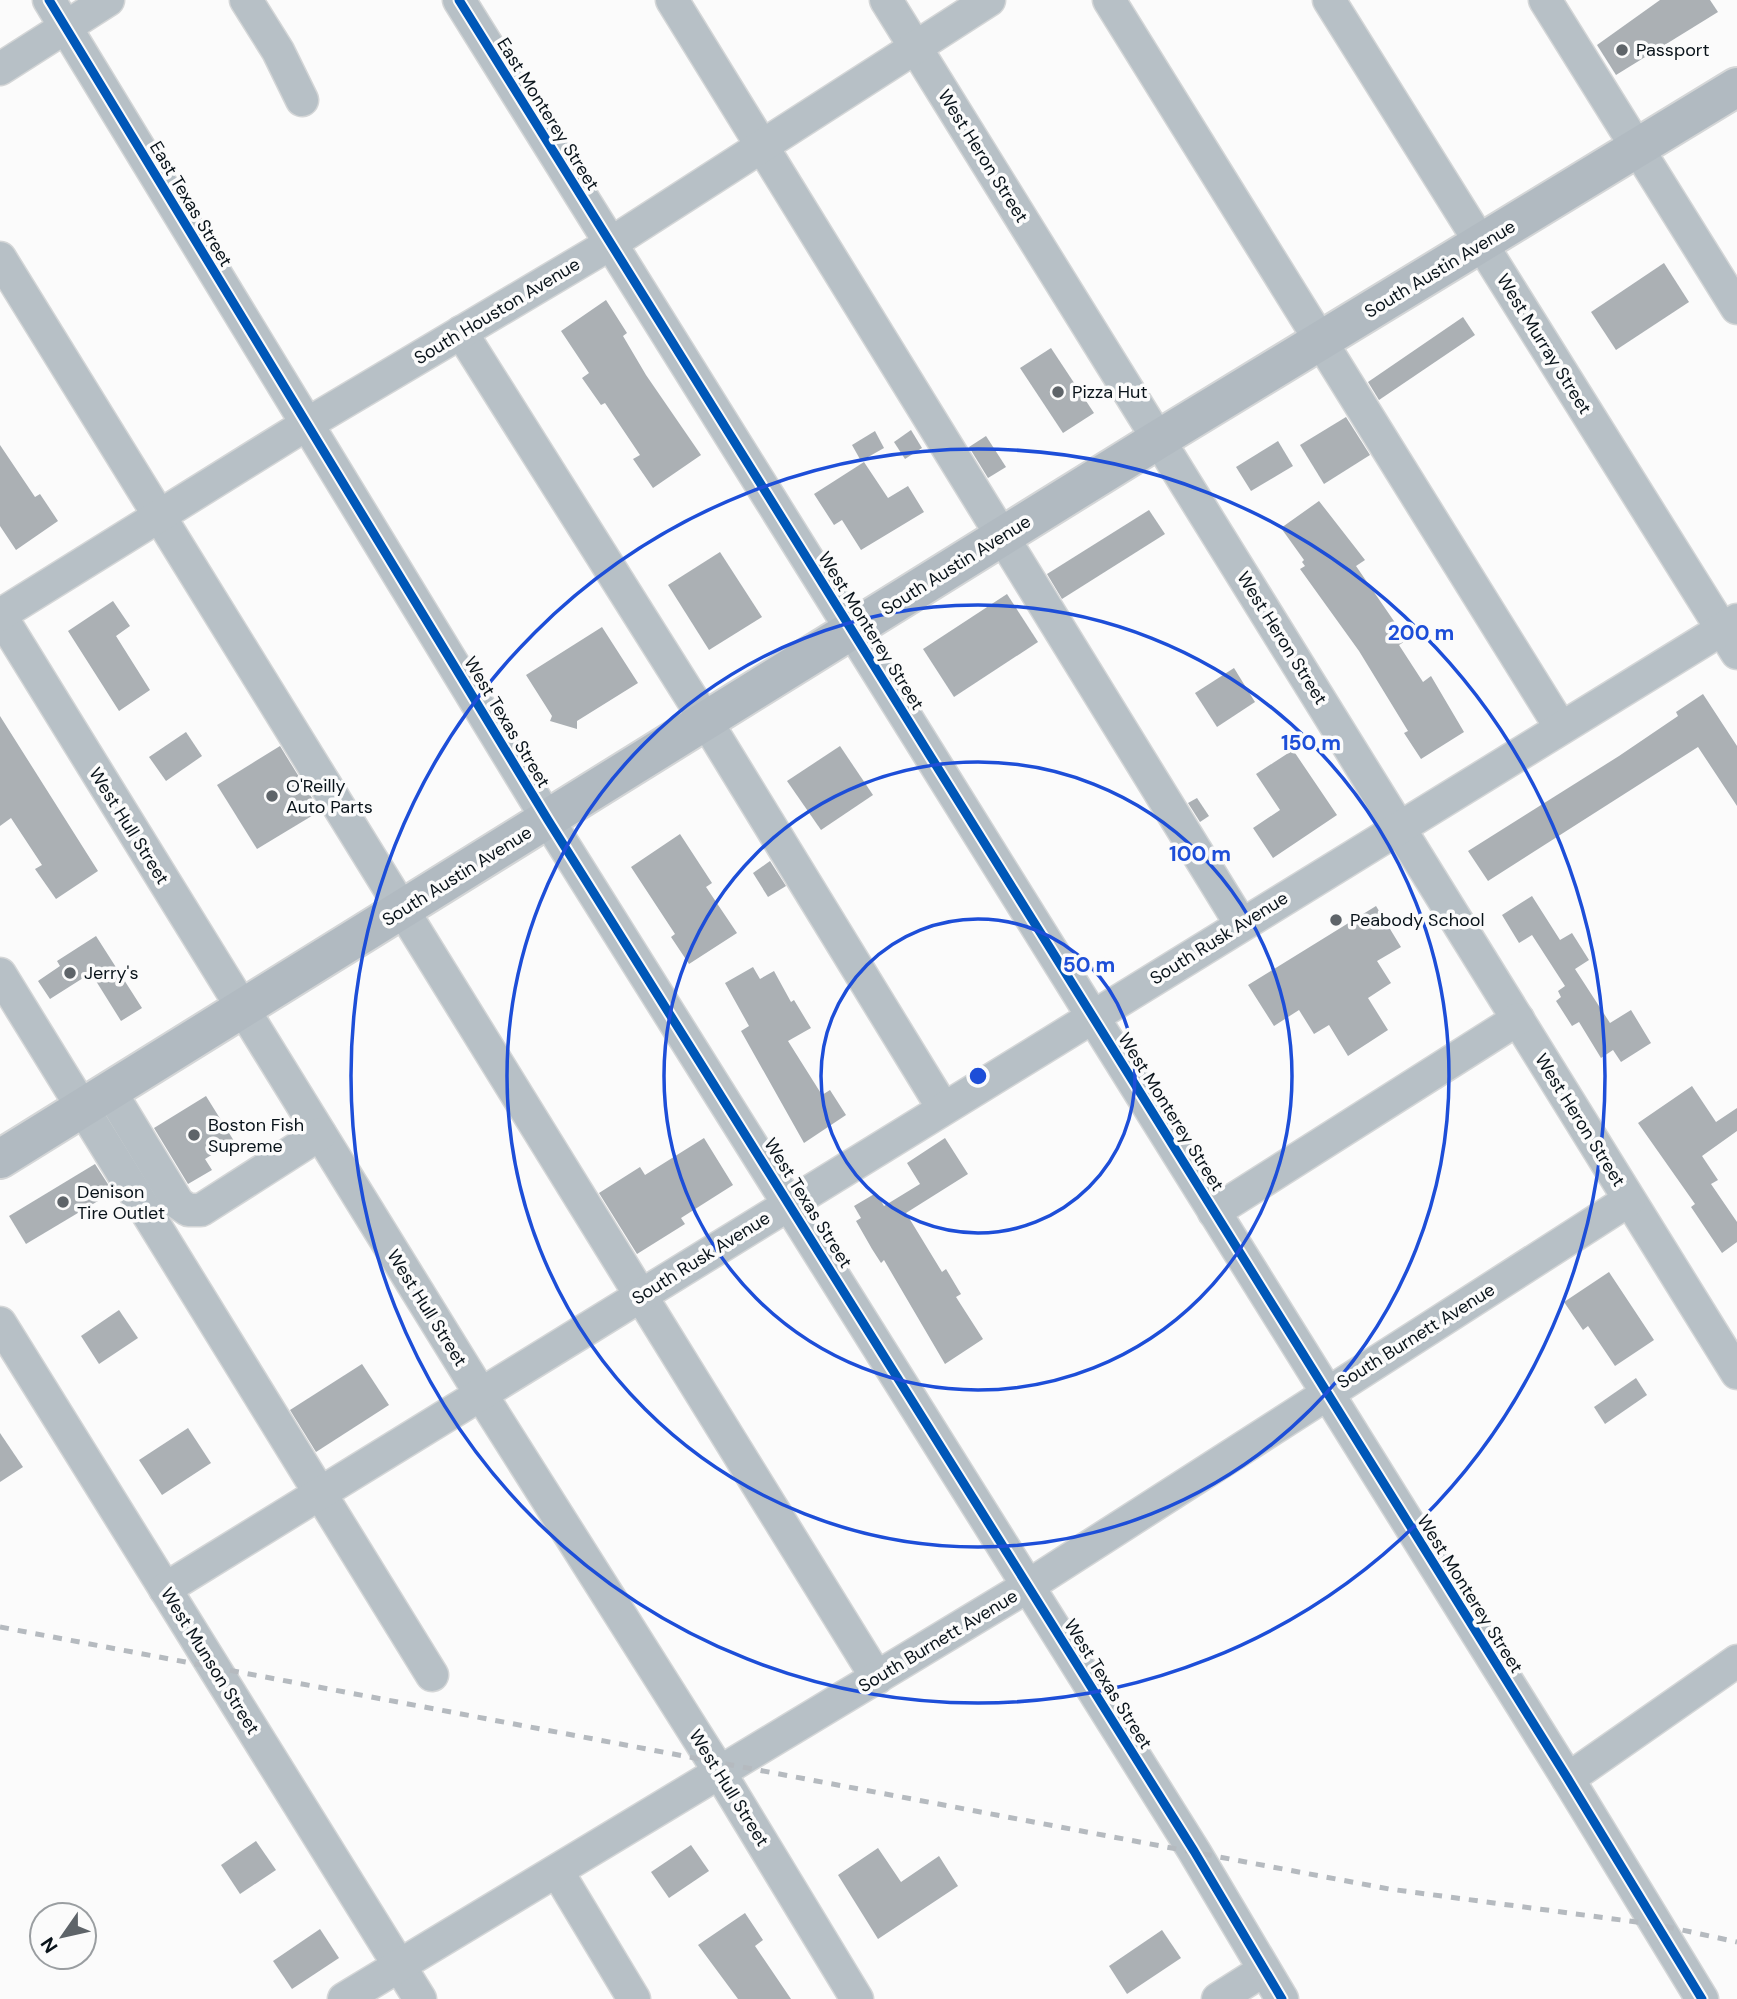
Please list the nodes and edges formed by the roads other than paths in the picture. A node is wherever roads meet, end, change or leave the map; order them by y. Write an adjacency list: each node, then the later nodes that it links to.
1 (108, 0): 10 (street)
2 (246, 0): 14 (street)
3 (459, 0): 17 (street, East Monterey Street)
4 (672, 0): 15 (street)
5 (886, 0): 11 (street, West Heron Street)
6 (989, 0): 11 (street, South Houston Avenue)
7 (1108, 0): 22 (street)
8 (1329, 0): 18 (street, West Murray Street)
9 (1545, 0): 16 (street)
10 (57, 13): 12 (street); 23 (street, East Texas Street)
11 (915, 46): 15 (street, South Houston Avenue); 24 (street, West Heron Street)
12 (0, 69)
13 (1737, 87): 16 (highway, South Austin Avenue)
14 (302, 100)
15 (763, 144): 17 (street, South Houston Avenue); 26 (street)
16 (1636, 149): 18 (highway, South Austin Avenue); 20 (street)
17 (610, 244): 21 (street, South Houston Avenue); 28 (street, West Monterey Street)
18 (1482, 244): 22 (highway, South Austin Avenue); 29 (street, West Murray Street)
19 (0, 258): 25 (street)
20 (1737, 309)
21 (461, 332): 23 (street, South Houston Avenue); 30 (street)
22 (1321, 342): 24 (highway, South Austin Avenue); 31 (street)
23 (307, 424): 25 (street, South Houston Avenue); 32 (street, West Texas Street)
24 (1159, 439): 26 (highway, South Austin Avenue); 33 (street, West Heron Street)
25 (159, 516): 27 (street, South Houston Avenue); 34 (street)
26 (1002, 537): 28 (highway, South Austin Avenue); 35 (street)
27 (0, 615): 37 (street, West Hull Street)
28 (853, 630): 30 (highway, South Austin Avenue); 38 (street, West Monterey Street)
29 (1732, 634): 31 (street, South Rusk Avenue)
30 (706, 721): 32 (highway, South Austin Avenue); 41 (street)
31 (1561, 728): 33 (street, South Rusk Avenue)
32 (548, 820): 34 (highway, South Austin Avenue); 45 (street, West Texas Street)
33 (1400, 826): 35 (street, South Rusk Avenue); 39 (street, West Heron Street)
34 (403, 910): 37 (highway, South Austin Avenue); 47 (street)
35 (1241, 924): 38 (street, South Rusk Avenue)
36 (0, 974): 40 (street)
37 (243, 1009): 40 (highway, South Austin Avenue); 42 (street, West Hull Street)
38 (1093, 1015): 41 (street, South Rusk Avenue); 46 (street, West Monterey Street)
39 (1518, 1019): 44 (street, West Heron Street); 46 (street)
40 (96, 1099): 42 (street); 43 (highway, South Austin Avenue); 52 (street)
41 (943, 1108): 45 (street, South Rusk Avenue)
42 (320, 1134): 51 (street, West Hull Street)
43 (0, 1159)
44 (1629, 1200): 49 (street, West Heron Street); 50 (street, South Burnett Avenue)
45 (789, 1203): 47 (street, South Rusk Avenue); 53 (street, West Texas Street)
46 (1214, 1212): 50 (street, West Monterey Street)
47 (641, 1296): 51 (street, South Rusk Avenue); 57 (street)
48 (0, 1323): 54 (street, West Munson Street)
49 (1737, 1373)
50 (1325, 1394): 53 (street, South Burnett Avenue); 59 (street, West Monterey Street)
51 (482, 1396): 52 (street, South Rusk Avenue); 58 (street, West Hull Street)
52 (320, 1494): 54 (street, South Rusk Avenue); 56 (street)
53 (1028, 1586): 57 (street, South Burnett Avenue); 62 (street, West Texas Street)
54 (165, 1589): 61 (street, West Munson Street)
55 (1737, 1661): 59 (street)
56 (432, 1675)
57 (877, 1678): 58 (street, South Burnett Avenue)
58 (721, 1774): 60 (street, South Burnett Avenue); 66 (street, West Hull Street)
59 (1568, 1779): 69 (street, West Monterey Street)
60 (557, 1871): 61 (street, South Burnett Avenue); 65 (street)
61 (399, 1965): 63 (street, South Burnett Avenue); 64 (street, West Munson Street)
62 (1264, 1970): 67 (street); 68 (street, West Texas Street)
63 (344, 1999)
64 (420, 1999)
65 (634, 1999)
66 (857, 1999)
67 (1218, 1999)
68 (1282, 1999)
69 (1702, 1999)

